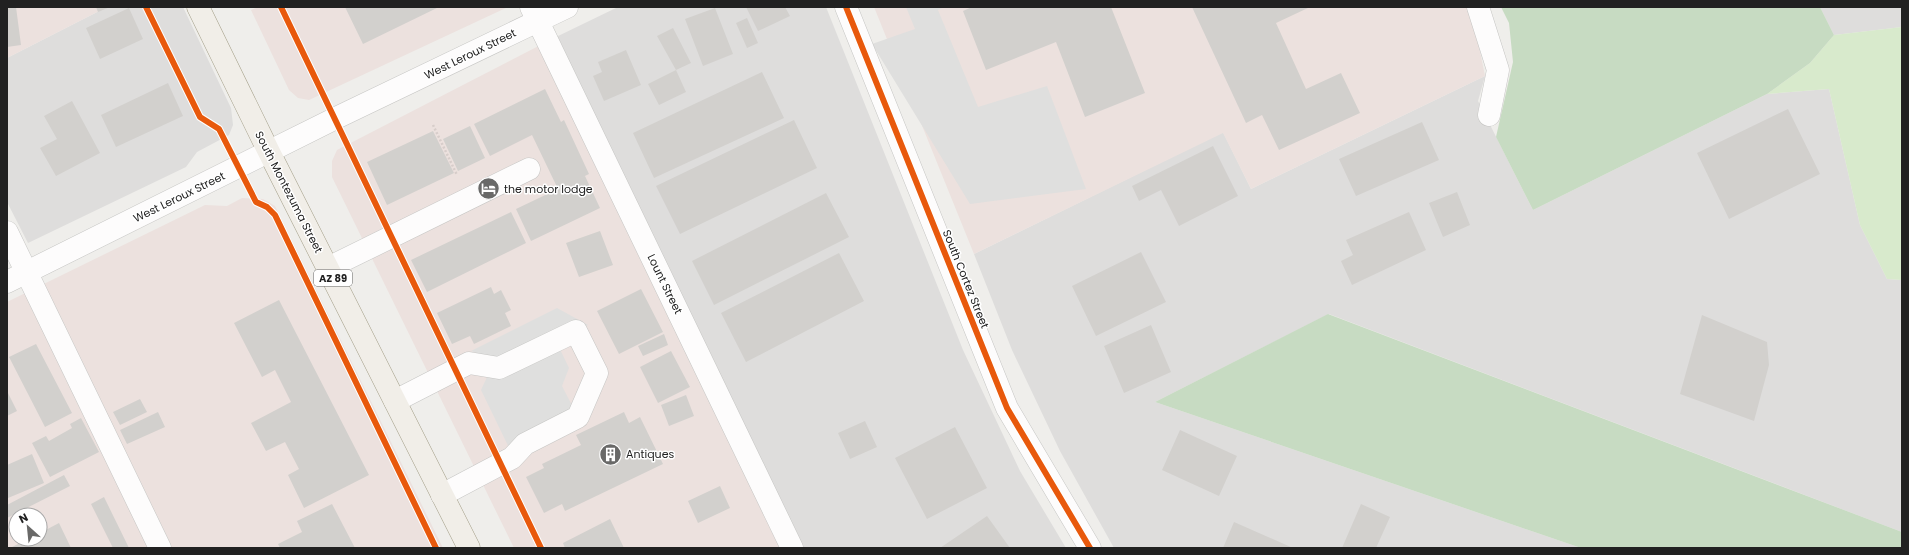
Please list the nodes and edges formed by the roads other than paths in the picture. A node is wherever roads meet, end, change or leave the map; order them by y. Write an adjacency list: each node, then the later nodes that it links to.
1 (198, 7): 7 (main road, South Montezuma Street / AZ 89)
2 (567, 7): 5 (street, West Leroux Street)
3 (846, 7): 18 (street, South Cortez Street)
4 (1478, 7): 6 (street)
5 (535, 14): 7 (street, West Leroux Street); 17 (street, Lount Street)
6 (1489, 115)
7 (269, 152): 10 (main road, South Montezuma Street / AZ 89); 11 (street, West Leroux Street)
8 (529, 169): 10 (street)
9 (7, 232): 11 (street)
10 (328, 268): 13 (main road, South Montezuma Street / AZ 89)
11 (26, 272): 12 (street, West Leroux Street); 15 (street)
12 (7, 282)
13 (395, 401): 14 (main road, South Montezuma Street / AZ 89); 14 (street)
14 (442, 495): 16 (main road, South Montezuma Street / AZ 89)
15 (160, 548)
16 (469, 548)
17 (792, 548)
18 (1090, 548)

